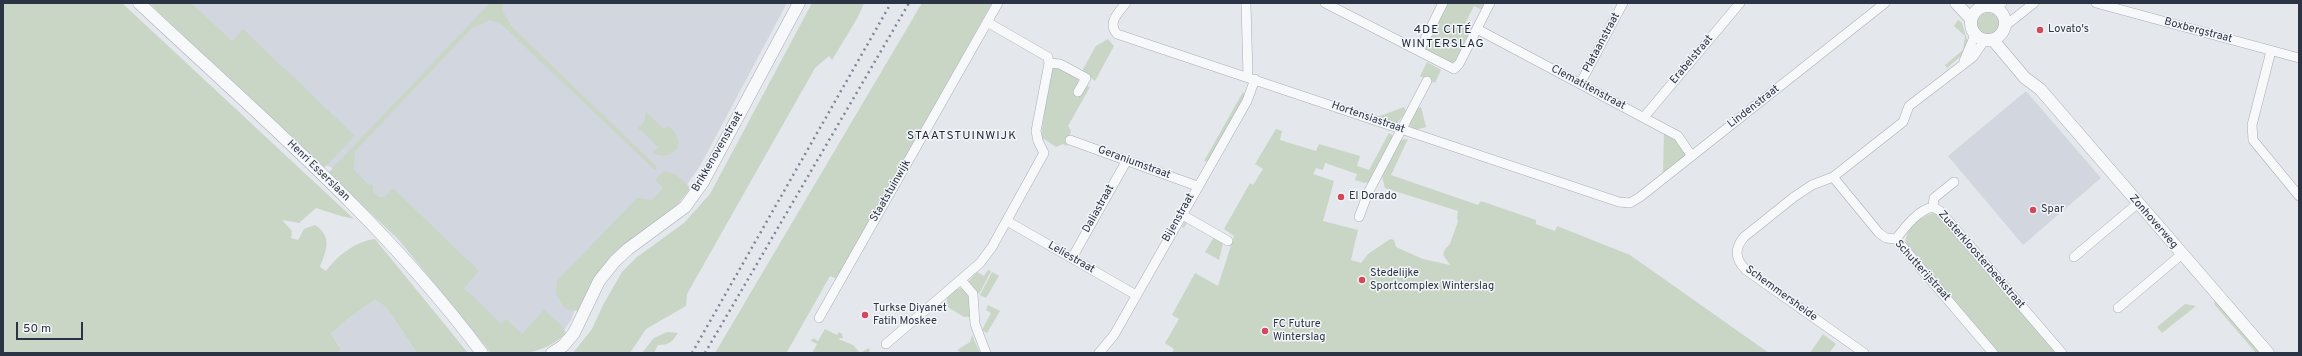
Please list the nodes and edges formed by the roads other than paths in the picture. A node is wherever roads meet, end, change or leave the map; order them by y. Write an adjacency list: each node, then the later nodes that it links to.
1 (139, 3): 54 (street, Henri Esserslaan)
2 (799, 3): 55 (street, Brikkenovenstraat)
3 (998, 3): 18 (street, Staatstuinwijk)
4 (1126, 3): 25 (street, Hortensiastraat)
5 (1246, 3): 25 (street, Bijenstraat)
6 (1325, 3): 22 (street)
7 (1443, 3): 22 (street)
8 (1490, 3): 19 (street)
9 (1623, 3): 27 (street, Plataanstraat)
10 (1740, 3): 29 (street, Erabelstraat)
11 (1885, 3): 32 (street, Lindenstraat)
12 (1956, 3): 17 (street)
13 (2034, 3): 20 (street)
14 (2096, 3): 21 (street, Boxbergstraat)
15 (1999, 5): 16 (street); 20 (street)
16 (1974, 6): 17 (street)
17 (1971, 19): 20 (street)
18 (987, 22): 24 (street); 52 (street, Staatstuinwijk)
19 (1477, 29): 22 (street); 27 (street, Clematitenstraat)
20 (1992, 35): 34 (street, Schemmersheide); 39 (street, Zonhoverweg)
21 (2271, 50): 23 (street, Boxbergstraat); 37 (street)
22 (1419, 51)
23 (2299, 58)
24 (1049, 63): 28 (street); 43 (street)
25 (1252, 78): 30 (street, Hortensiastraat); 36 (street, Bijenstraat)
26 (1427, 81): 30 (street, Hortensiastraat)
27 (1580, 84): 29 (street, Clematitenstraat)
28 (1078, 92)
29 (1644, 118): 32 (street, Clematitenstraat)
30 (1402, 129): 38 (street, Hortensiastraat); 42 (street, Hortensiastraat)
31 (1070, 140): 33 (street, Geraniumstraat)
32 (1691, 155): 38 (street, Lindenstraat)
33 (1127, 160): 36 (street, Geraniumstraat); 48 (street, Daliastraat)
34 (1833, 177): 44 (street, Schutterijstraat); 58 (street, Schemmersheide)
35 (1954, 182): 40 (street)
36 (1197, 186): 41 (street, Bijenstraat)
37 (2299, 196)
38 (1620, 202)
39 (2137, 204): 46 (street, Zonhoverweg); 47 (street)
40 (1933, 207): 44 (street, Zusterkloosterbeekstraat); 60 (street, Zusterkloosterbeekstraat)
41 (1181, 214): 45 (street); 50 (street, Bijenstraat)
42 (1359, 217)
43 (1007, 221): 48 (street, Leliestraat); 49 (street)
44 (1896, 239): 59 (street, Schutterijstraat)
45 (1228, 241)
46 (2182, 254): 51 (street); 61 (street, Zonhoverweg)
47 (2074, 257)
48 (1072, 258): 50 (street, Leliestraat)
49 (961, 280): 53 (street); 56 (street)
50 (1136, 294): 57 (street, Bijenstraat)
51 (2118, 308)
52 (819, 318)
53 (886, 344)
54 (482, 353)
55 (552, 353)
56 (986, 353)
57 (1099, 353)
58 (1864, 353)
59 (1993, 353)
60 (2062, 353)
61 (2268, 353)

